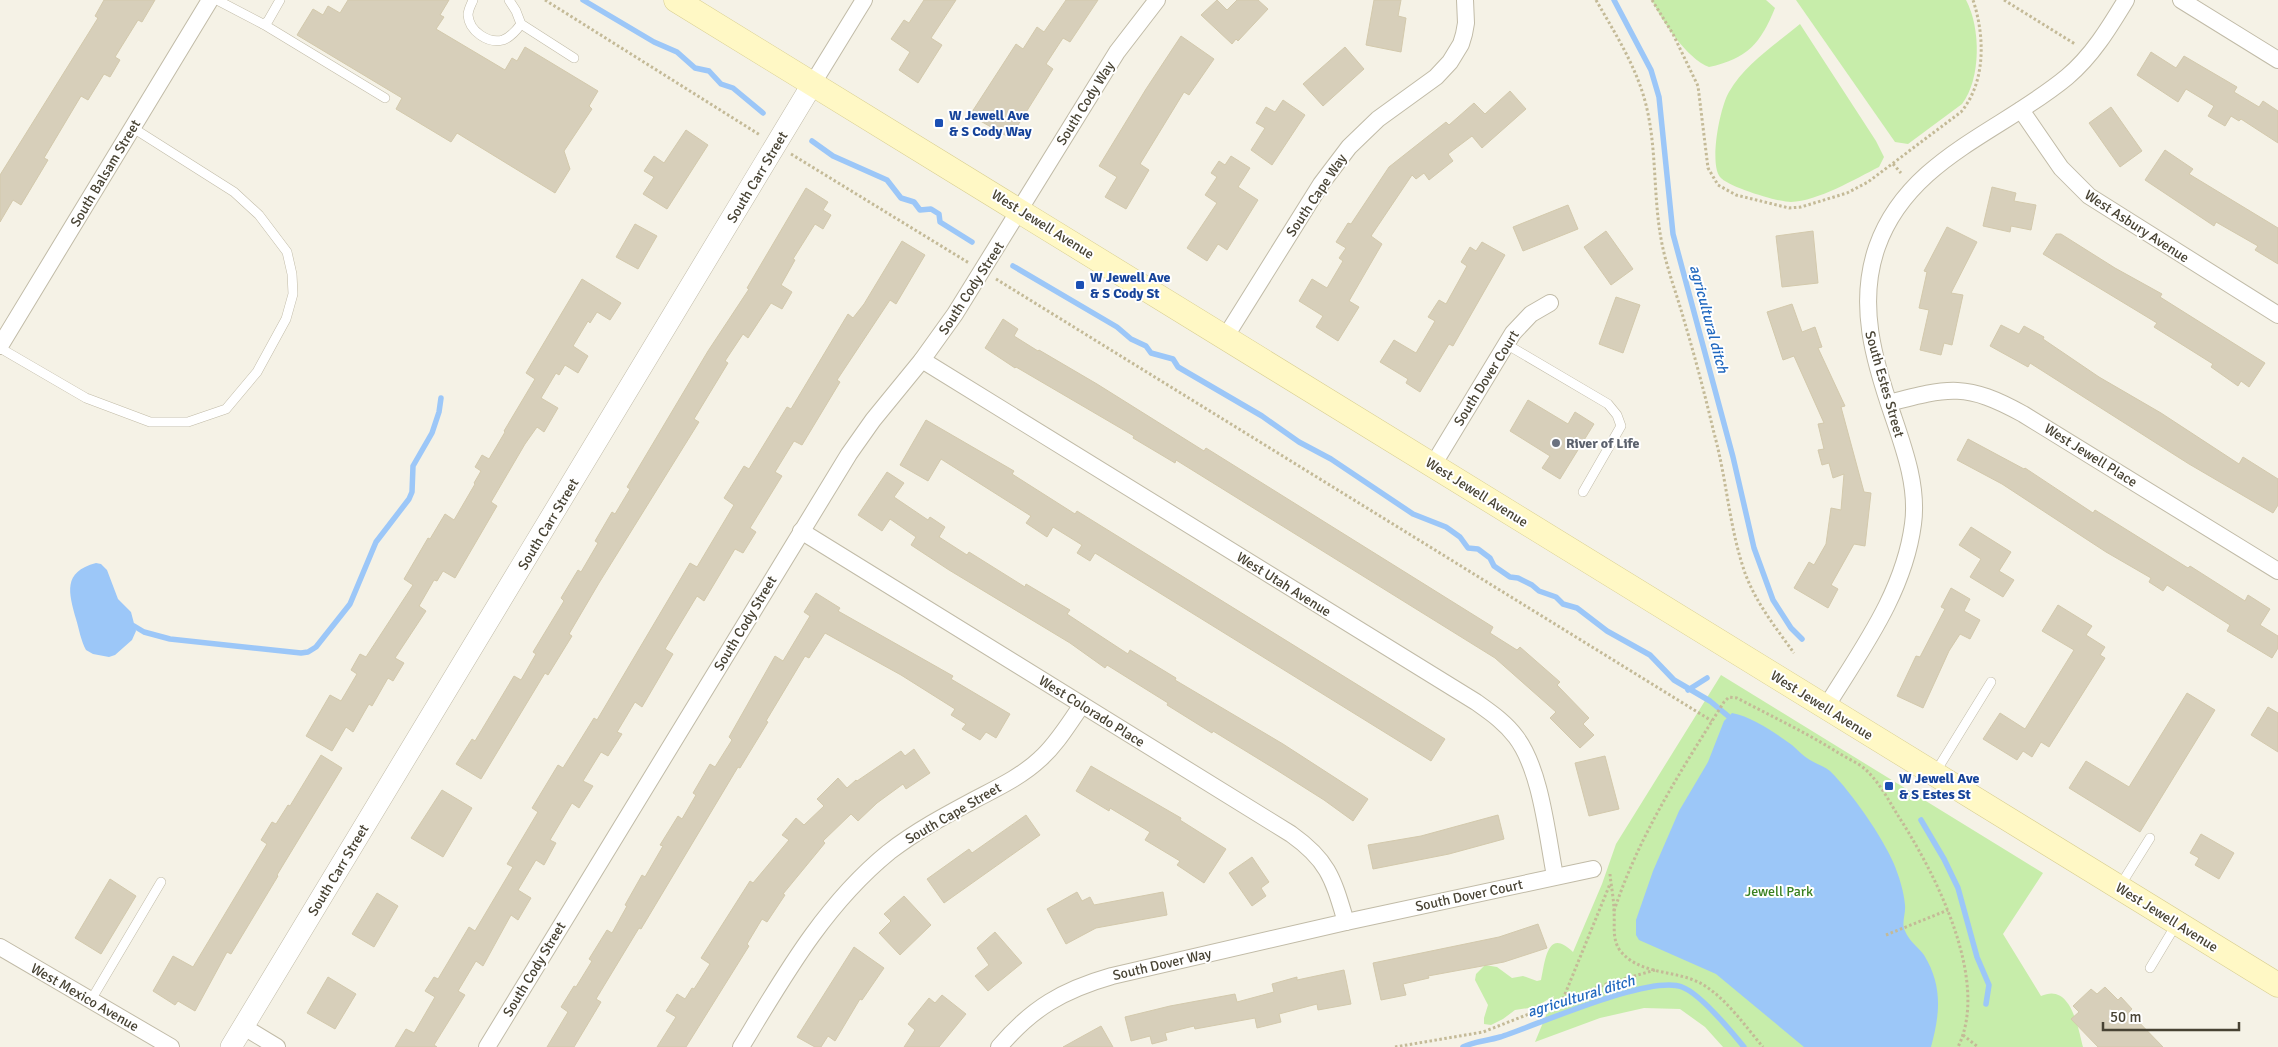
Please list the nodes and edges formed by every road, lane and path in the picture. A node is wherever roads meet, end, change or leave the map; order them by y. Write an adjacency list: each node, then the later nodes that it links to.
1 (210, 0): 25 (street, South Balsam Street)
2 (217, 0): 17 (lane)
3 (280, 0): 17 (lane)
4 (473, 0): 18 (lane)
5 (509, 0): 18 (lane)
6 (545, 0): 26 (path)
7 (676, 0): 22 (main road, West Jewell Avenue)
8 (864, 0): 22 (street, South Carr Street)
9 (1157, 0): 29 (street, South Cody Way)
10 (1465, 0): 33 (street, South Cape Way)
11 (1596, 0): 42 (path)
12 (1652, 0): 27 (path)
13 (1973, 0): 27 (path)
14 (2005, 0): 19 (path)
15 (2126, 0): 24 (street, South Estes Street)
16 (2181, 0): 21 (street)
17 (263, 24): 23 (lane)
18 (521, 24): 20 (lane)
19 (2076, 45)
20 (574, 58)
21 (2278, 60)
22 (813, 83): 26 (street, South Carr Street); 29 (main road, West Jewell Avenue)
23 (385, 98)
24 (2021, 110): 32 (street, West Asbury Avenue); 37 (street, South Estes Street)
25 (132, 128): 35 (street, South Balsam Street); 35 (lane)
26 (777, 145): 30 (path); 65 (street, South Carr Street)
27 (1893, 164): 28 (path)
28 (1901, 173)
29 (1020, 210): 30 (street, South Cody Street); 33 (main road, West Jewell Avenue)
30 (982, 272): 36 (street, South Cody Street); 46 (path)
31 (1550, 303): 34 (street, South Dover Court)
32 (2278, 315)
33 (1226, 336): 38 (main road, West Jewell Avenue)
34 (1506, 344): 38 (street, South Dover Court); 39 (lane)
35 (0, 347)
36 (922, 360): 40 (street, South Cody Street); 50 (street, West Utah Avenue)
37 (1889, 403): 41 (street, West Jewell Place); 45 (street, South Estes Street)
38 (1433, 464): 45 (main road, West Jewell Avenue)
39 (1583, 492)
40 (800, 531): 44 (street, West Colorado Place); 70 (street, South Cody Street)
41 (2278, 571)
42 (1794, 654)
43 (1992, 682): 47 (lane)
44 (1082, 704): 56 (street, West Colorado Place); 71 (street, South Cape Street)
45 (1826, 707): 47 (main road, West Jewell Avenue)
46 (1712, 721): 54 (path); 55 (path)
47 (1934, 774): 53 (main road, West Jewell Avenue)
48 (2150, 838): 53 (lane)
49 (1593, 869): 50 (street, South Dover Court); 52 (path)
50 (1555, 876): 56 (street, South Dover Court)
51 (161, 882): 64 (lane)
52 (1611, 882): 55 (path); 63 (path)
53 (2119, 888): 57 (main road, West Jewell Avenue)
54 (1948, 910): 58 (path); 66 (path)
55 (1614, 911): 61 (path)
56 (1346, 922): 72 (street, South Dover Way)
57 (2177, 923): 60 (lane); 62 (main road, West Jewell Avenue)
58 (1886, 934)
59 (0, 947): 64 (street, West Mexico Avenue)
60 (2150, 968)
61 (1656, 970): 63 (path); 74 (path)
62 (2278, 985)
63 (1562, 999): 73 (path)
64 (91, 1000): 67 (street, West Mexico Avenue)
65 (244, 1027): 68 (street, South Carr Street); 69 (street)
66 (1963, 1036): 75 (path); 76 (path)
67 (171, 1047)
68 (231, 1047)
69 (277, 1047)
70 (486, 1047)
71 (741, 1047)
72 (999, 1047)
73 (1395, 1047)
74 (1763, 1047)
75 (1958, 1047)
76 (1978, 1047)

